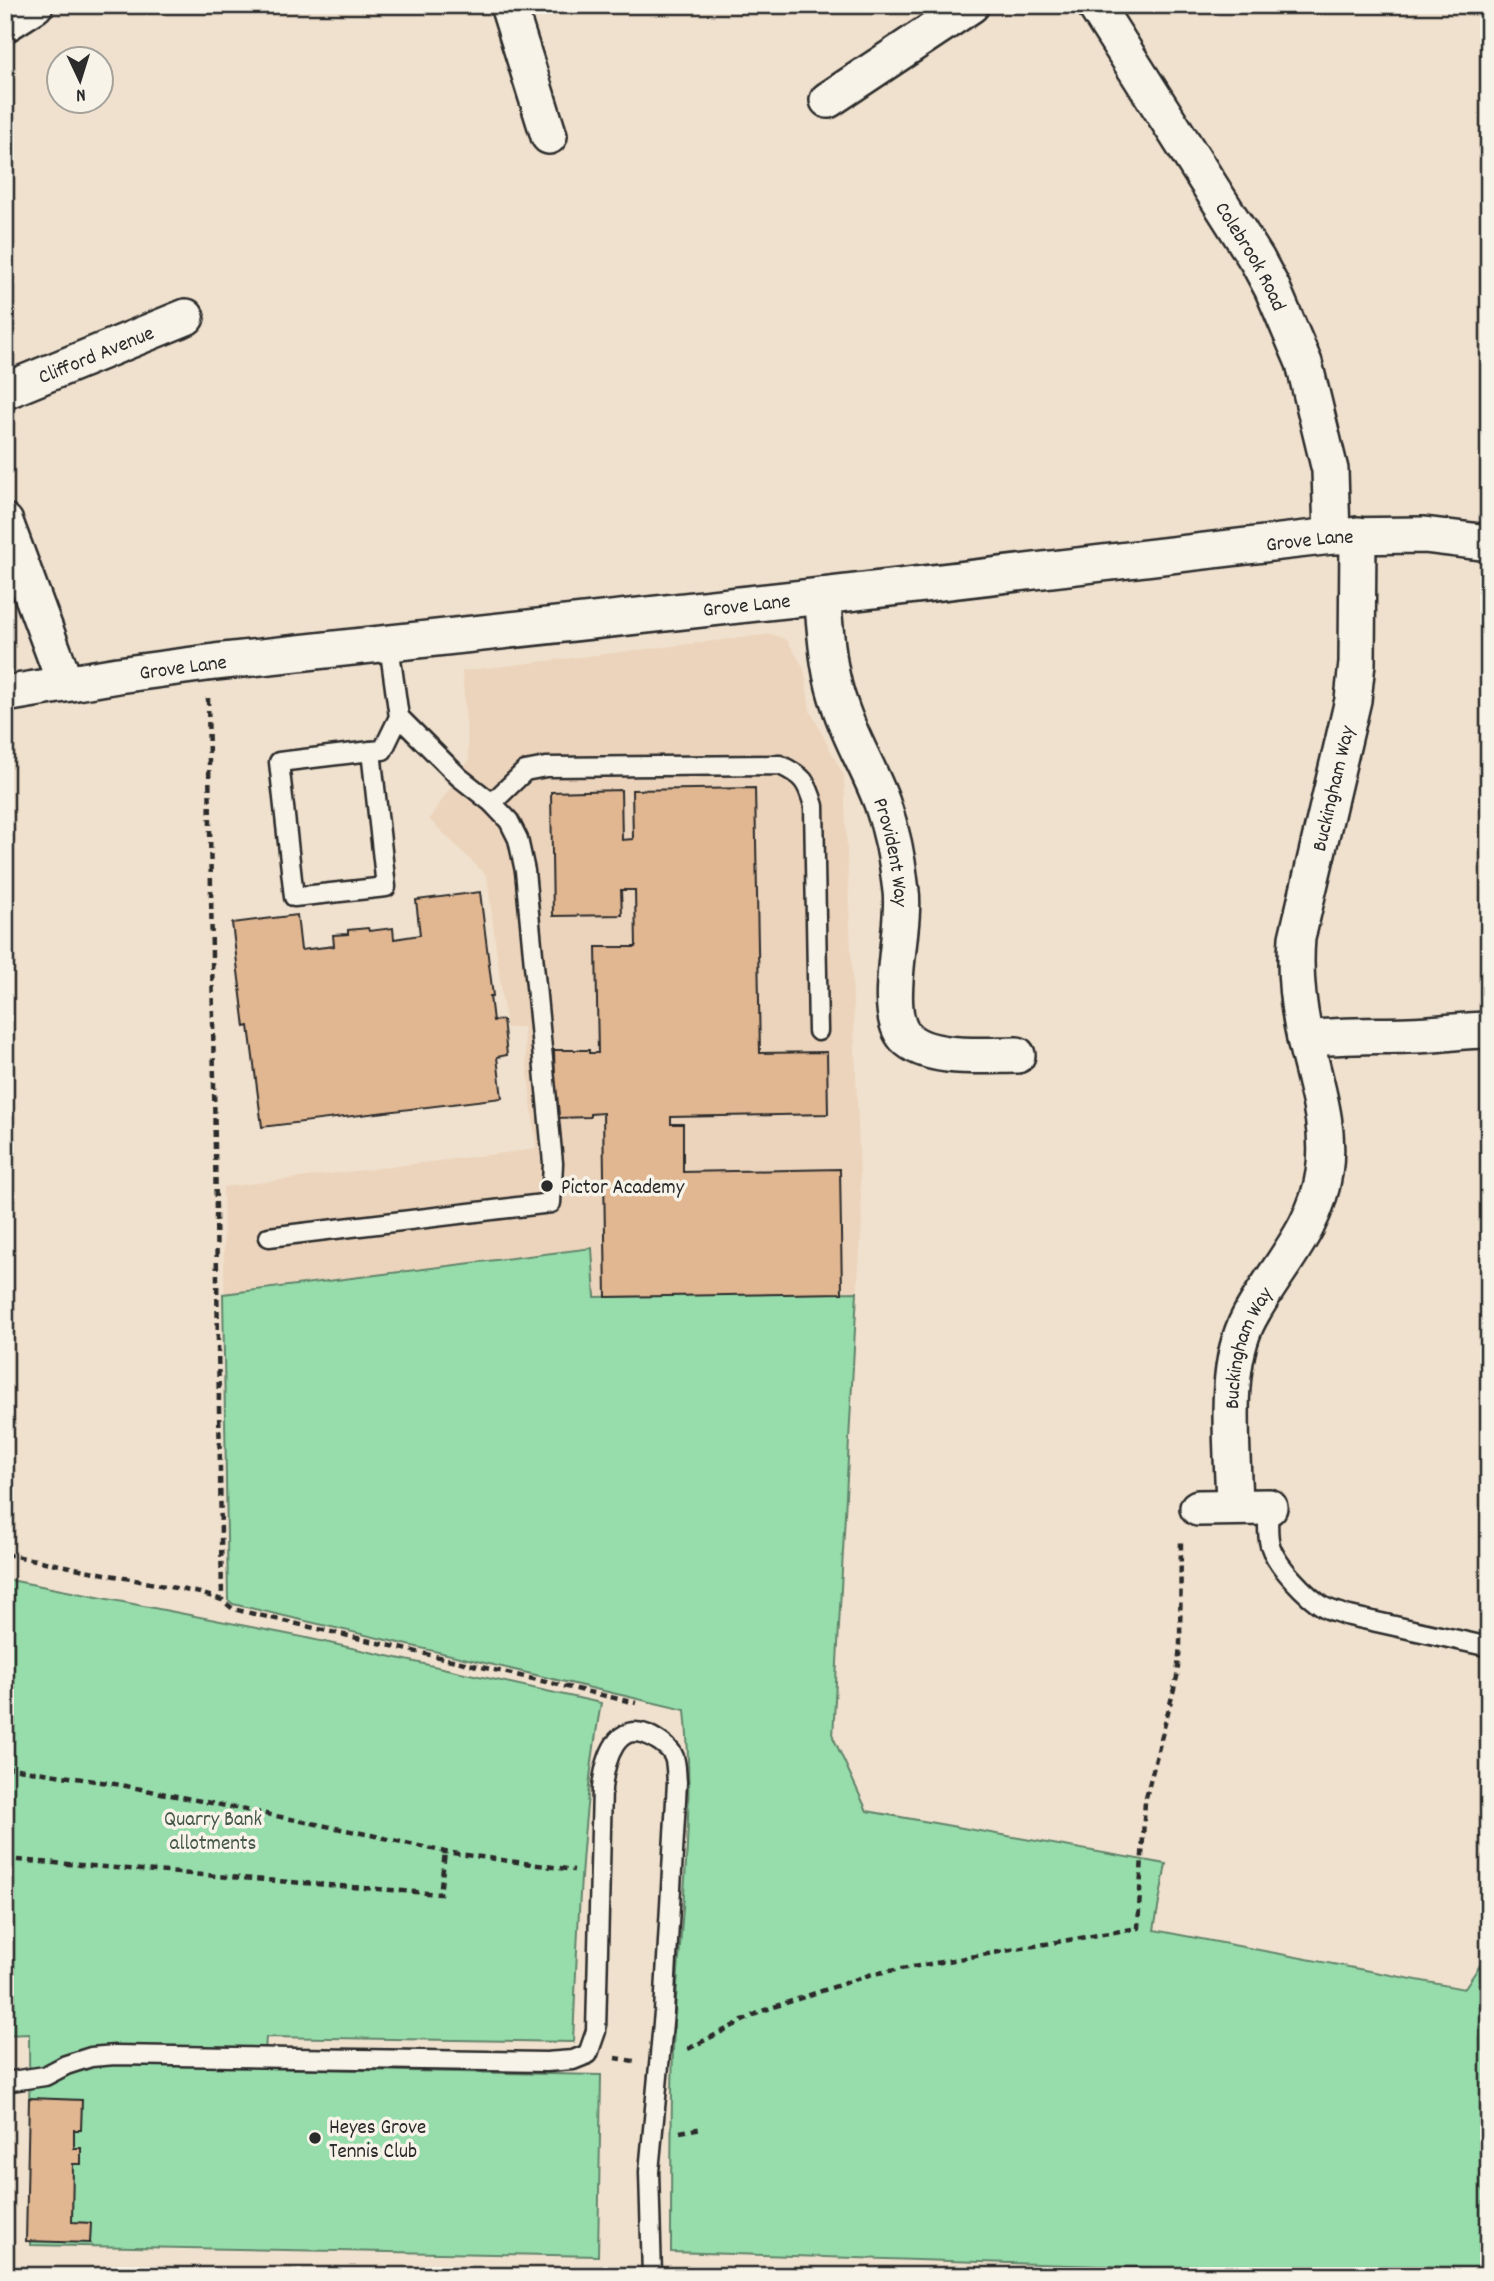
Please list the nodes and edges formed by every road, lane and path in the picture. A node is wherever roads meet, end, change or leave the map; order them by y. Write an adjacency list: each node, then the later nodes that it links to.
1 (34, 5): 5 (street)
2 (508, 5): 7 (street)
3 (971, 5): 6 (street)
4 (1095, 5): 11 (street, Colebrook Road)
5 (5, 24)
6 (828, 100)
7 (549, 136)
8 (186, 317): 9 (street, Clifford Avenue)
9 (5, 391)
10 (5, 522): 16 (street)
11 (1345, 536): 12 (street, Grove Lane); 13 (street, Grove Lane); 23 (street, Buckingham Way)
12 (1489, 544)
13 (822, 596): 14 (street, Grove Lane); 24 (street, Provident Way)
14 (389, 645): 15 (street, Grove Lane); 18 (lane)
15 (215, 662): 16 (street, Grove Lane); 30 (path)
16 (65, 683): 17 (street, Grove Lane)
17 (5, 694)
18 (399, 717): 19 (lane); 20 (lane)
19 (371, 751): 19 (lane)
20 (492, 803): 22 (lane); 25 (lane)
21 (1489, 1030): 23 (street)
22 (818, 1031)
23 (1305, 1039): 26 (street, Buckingham Way)
24 (1017, 1055)
25 (269, 1237)
26 (1234, 1506): 27 (street); 28 (street)
27 (1269, 1507): 31 (lane)
28 (1198, 1508): 38 (path)
29 (5, 1554): 30 (path)
30 (222, 1600): 32 (path)
31 (1485, 1646)
32 (642, 1733): 36 (lane); 38 (lane)
33 (5, 1767): 34 (path)
34 (445, 1852): 35 (path); 36 (path)
35 (5, 1859)
36 (599, 1872): 37 (lane)
37 (588, 2054): 38 (path); 39 (lane)
38 (658, 2064): 40 (lane)
39 (5, 2082)
40 (652, 2276)

